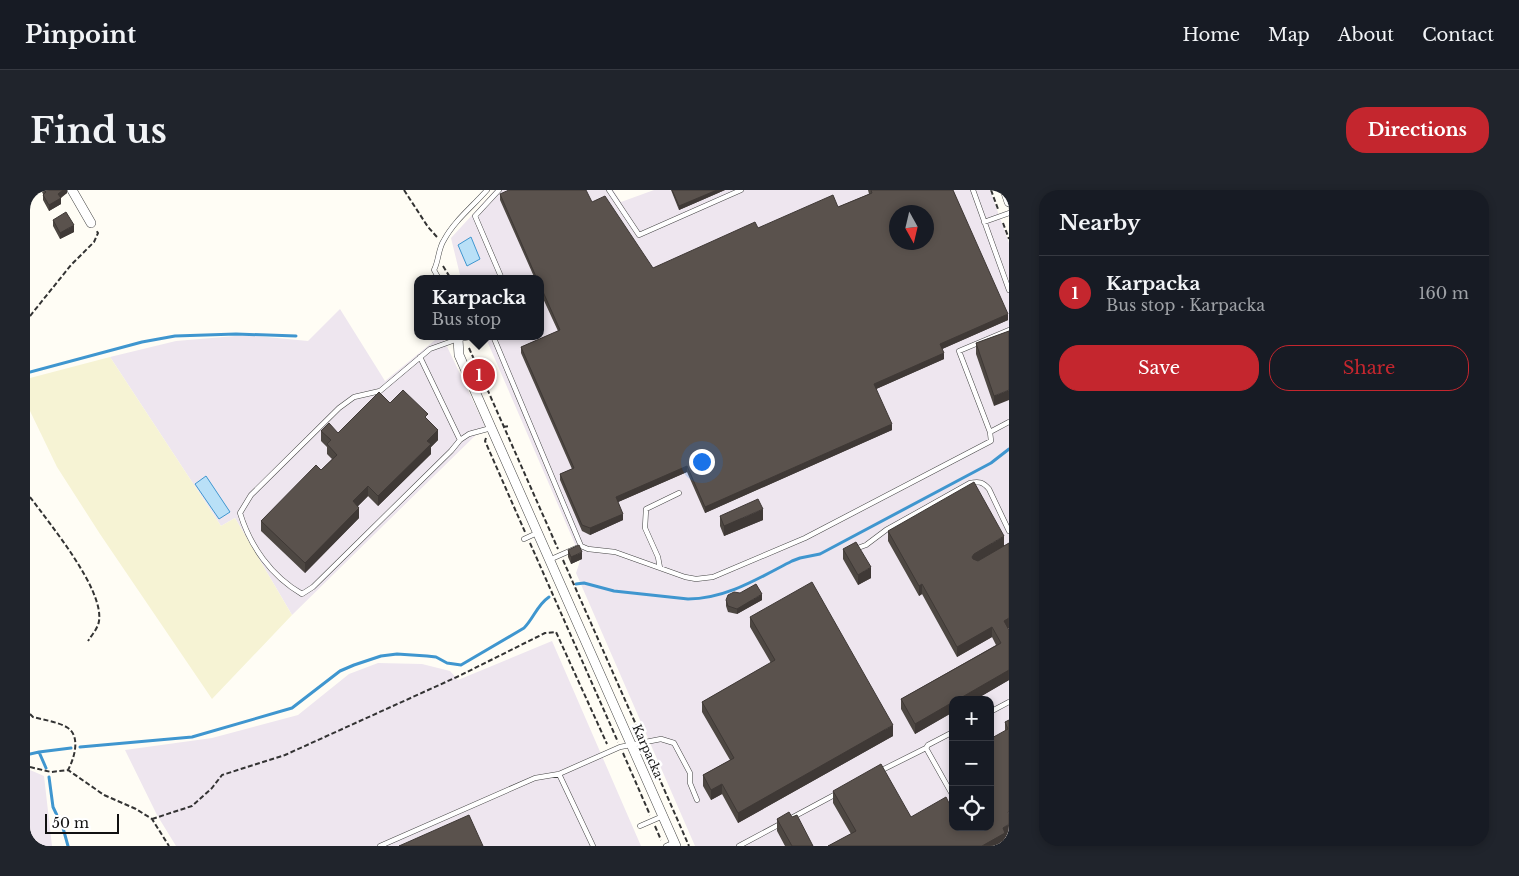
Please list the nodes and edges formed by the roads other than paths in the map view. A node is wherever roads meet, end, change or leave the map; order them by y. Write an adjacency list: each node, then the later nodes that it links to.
1 (72, 190): 11 (street)
2 (487, 190): 12 (lane)
3 (499, 190): 13 (lane)
4 (609, 190): 5 (lane)
5 (741, 190)
6 (973, 190): 10 (lane)
7 (1005, 190): 8 (street)
8 (1009, 202)
9 (1009, 213): 10 (lane)
10 (984, 222): 14 (lane)
11 (91, 223)
12 (437, 275)
13 (500, 275)
14 (1009, 290)
15 (1009, 330): 22 (lane)
16 (453, 340): 19 (lane)
17 (458, 340): 21 (street, Karpacka)
18 (495, 340): 28 (lane)
19 (420, 357): 23 (lane); 23 (lane)
20 (1009, 422): 22 (lane)
21 (491, 428): 23 (lane); 26 (street, Karpacka)
22 (990, 432): 31 (lane)
23 (460, 440)
24 (679, 493): 31 (lane)
25 (1009, 531): 29 (lane)
26 (537, 533): 27 (lane); 30 (street, Karpacka)
27 (525, 538)
28 (582, 546): 30 (lane); 31 (lane)
29 (854, 549)
30 (549, 560): 35 (street, Karpacka)
31 (660, 568)
32 (1009, 702): 33 (lane)
33 (994, 710)
34 (949, 734): 36 (lane)
35 (632, 745): 37 (lane); 41 (lane); 42 (street, Karpacka)
36 (926, 748): 38 (lane); 40 (lane)
37 (559, 774): 45 (lane); 46 (lane)
38 (872, 775)
39 (846, 789): 47 (lane)
40 (949, 789)
41 (697, 800)
42 (663, 816): 43 (lane); 44 (street, Karpacka)
43 (640, 826)
44 (670, 845)
45 (380, 846)
46 (593, 846)
47 (739, 846)

